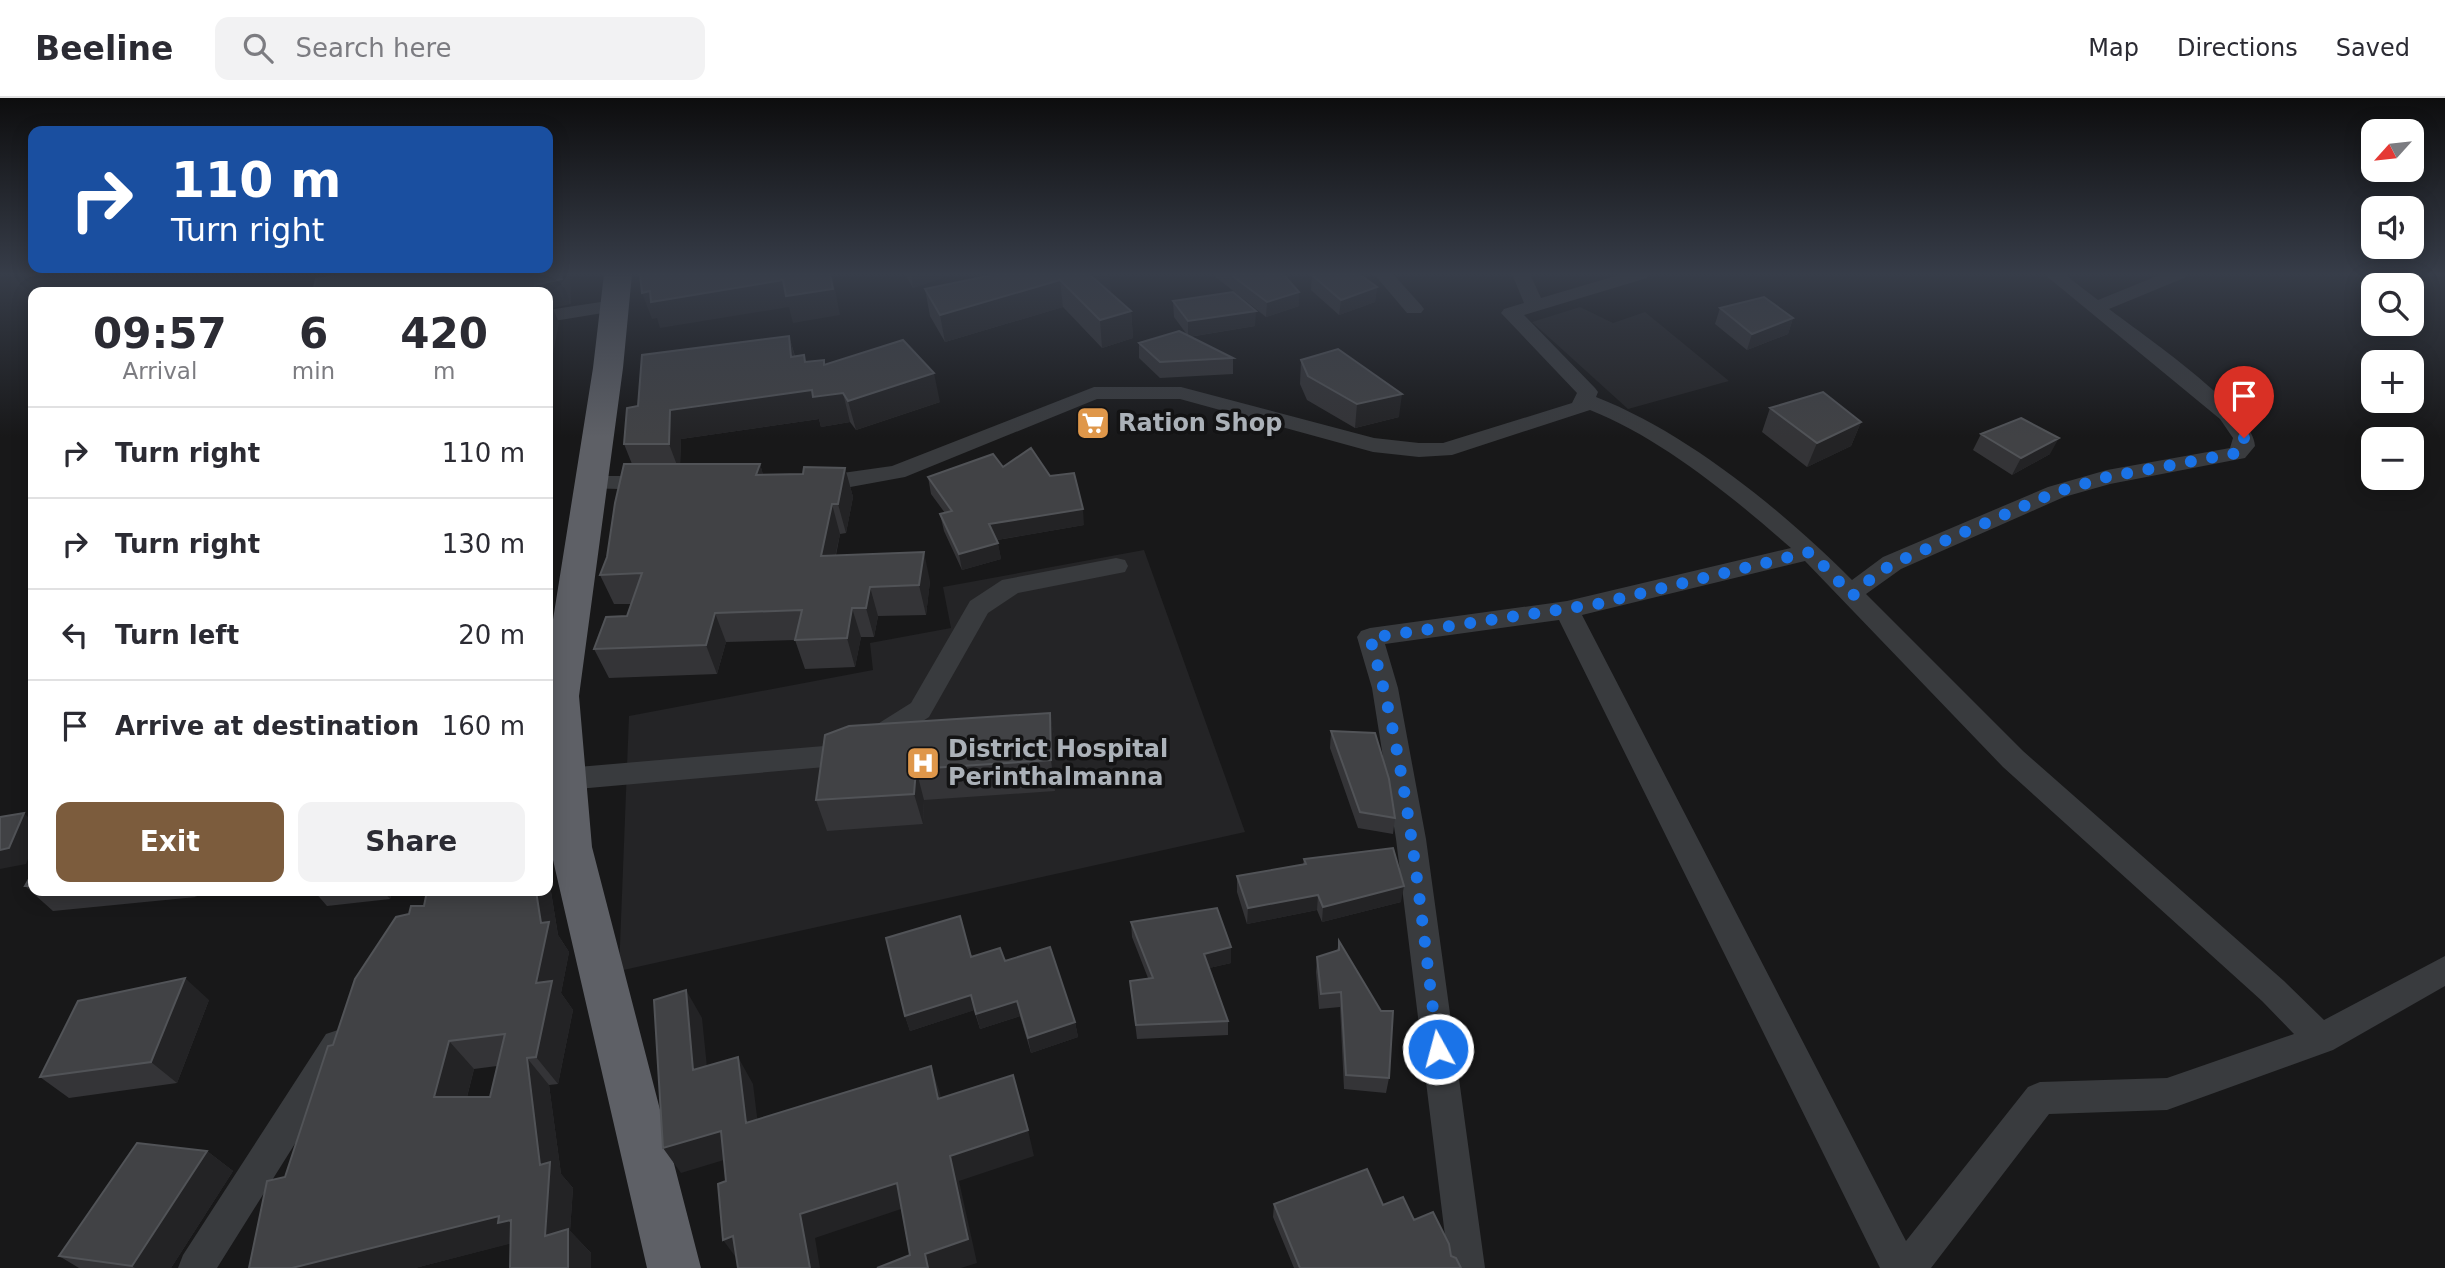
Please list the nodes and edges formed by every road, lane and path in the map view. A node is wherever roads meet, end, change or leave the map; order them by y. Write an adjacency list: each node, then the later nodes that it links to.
1 (611, 329): 5 (highway)
2 (1526, 329): 4 (street)
3 (2123, 329): 10 (street)
4 (1584, 400): 7 (street); 8 (street)
5 (592, 482): 6 (street); 12 (highway)
6 (668, 483)
7 (793, 484)
8 (1810, 552): 10 (street); 11 (street)
9 (1116, 566): 13 (street)
10 (1853, 596): 16 (street)
11 (1567, 610): 19 (street); 20 (street)
12 (555, 690): 13 (highway)
13 (566, 779): 18 (highway)
14 (2445, 970): 16 (street)
15 (354, 1020): 17 (street)
16 (2321, 1039): 21 (street)
17 (196, 1268)
18 (674, 1268)
19 (1467, 1268)
20 (1900, 1268)
21 (1908, 1268)

